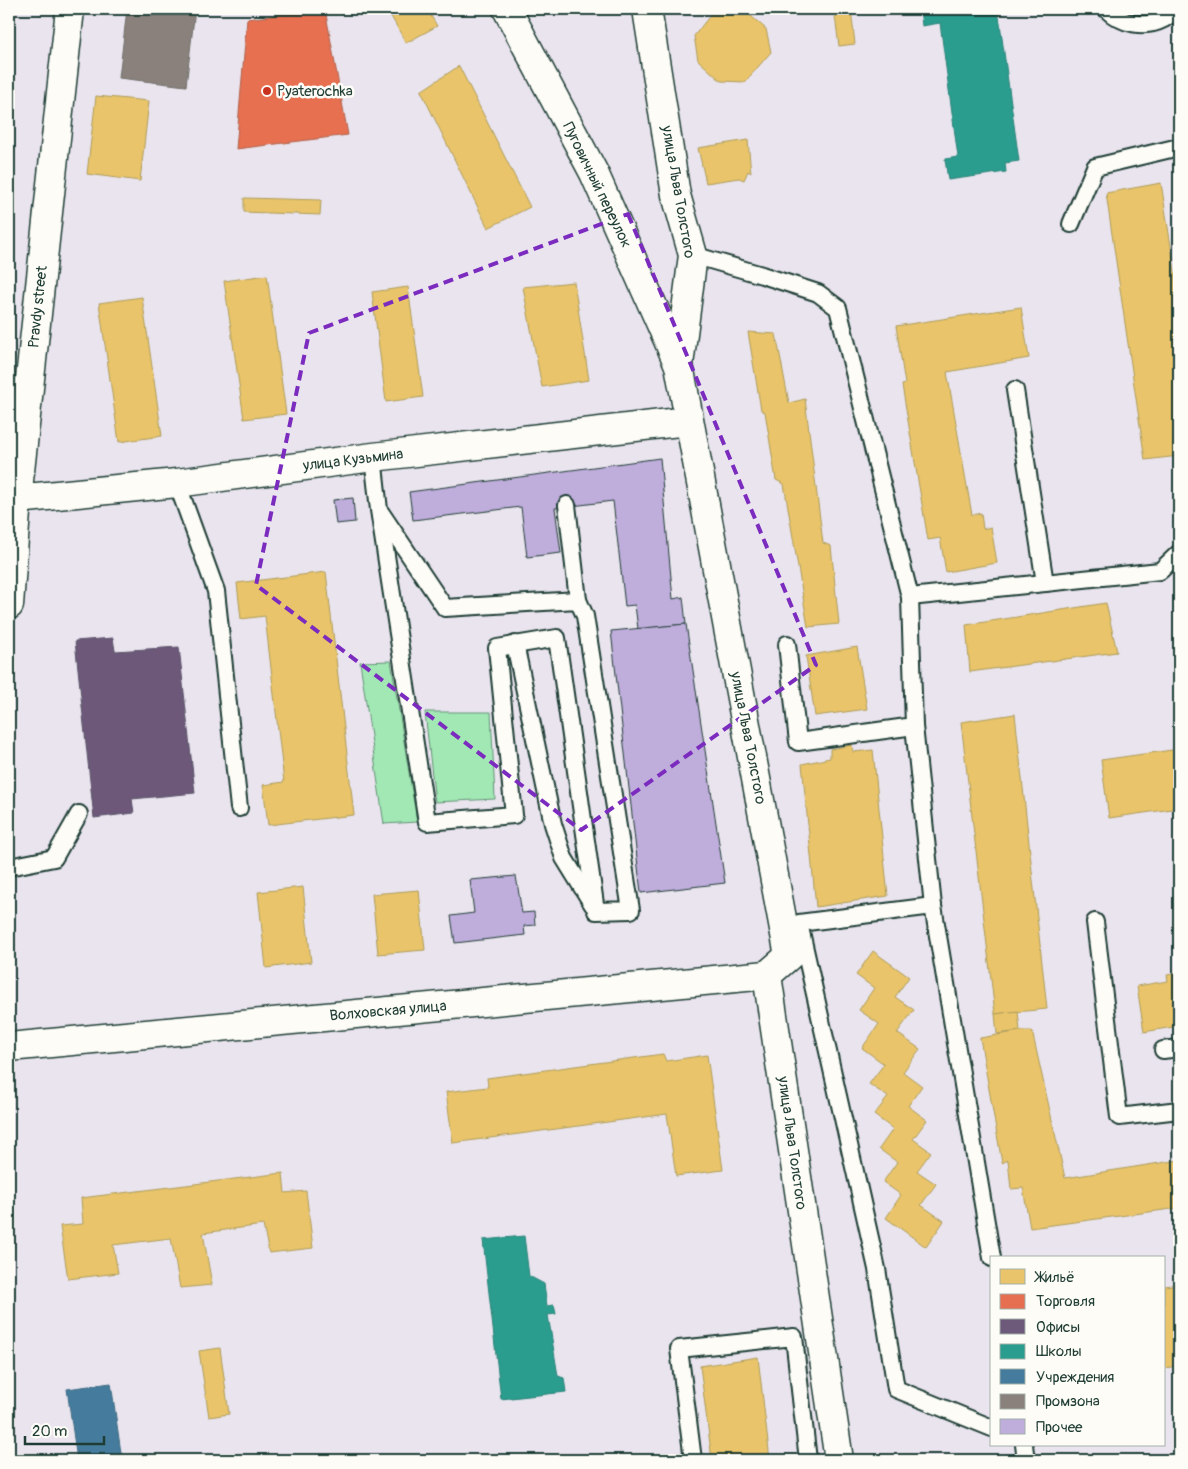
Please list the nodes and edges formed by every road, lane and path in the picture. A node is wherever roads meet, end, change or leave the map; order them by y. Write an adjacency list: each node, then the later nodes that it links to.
1 (70, 9): 14 (street, Pravdy street)
2 (507, 9): 9 (street, Пуговичный переулок)
3 (647, 9): 8 (street, улица Льва Толстого)
4 (1106, 9): 5 (lane)
5 (1177, 9)
6 (1179, 147): 7 (lane)
7 (1071, 224)
8 (693, 255): 9 (street, улица Льва Толстого); 19 (lane)
9 (679, 365): 11 (street, улица Льва Толстого)
10 (1015, 390): 18 (lane)
11 (688, 421): 12 (street, улица Кузьмина); 31 (street, улица Льва Толстого)
12 (373, 457): 13 (street, улица Кузьмина); 16 (lane)
13 (177, 483): 14 (street, улица Кузьмина); 25 (lane)
14 (17, 499): 21 (street, Pravdy street)
15 (567, 505): 20 (lane)
16 (379, 510): 20 (lane); 22 (lane)
17 (1179, 553): 18 (lane)
18 (1045, 583): 19 (lane)
19 (910, 597): 24 (lane)
20 (578, 600): 29 (lane)
21 (9, 605)
22 (515, 644): 29 (lane); 29 (lane)
23 (787, 644): 24 (lane)
24 (914, 726): 28 (lane)
25 (239, 808)
26 (79, 814): 27 (lane)
27 (9, 867)
28 (933, 906): 36 (lane); 37 (lane)
29 (596, 911)
30 (1095, 922): 35 (lane)
31 (767, 975): 32 (street, Волховская улица); 41 (street, улица Льва Толстого)
32 (9, 1047)
33 (1179, 1048): 34 (lane)
34 (1163, 1050)
35 (1179, 1110)
36 (992, 1256)
37 (990, 1427)
38 (1024, 1446): 42 (lane)
39 (693, 1460): 40 (lane)
40 (808, 1460)
41 (838, 1460)
42 (1026, 1460)

